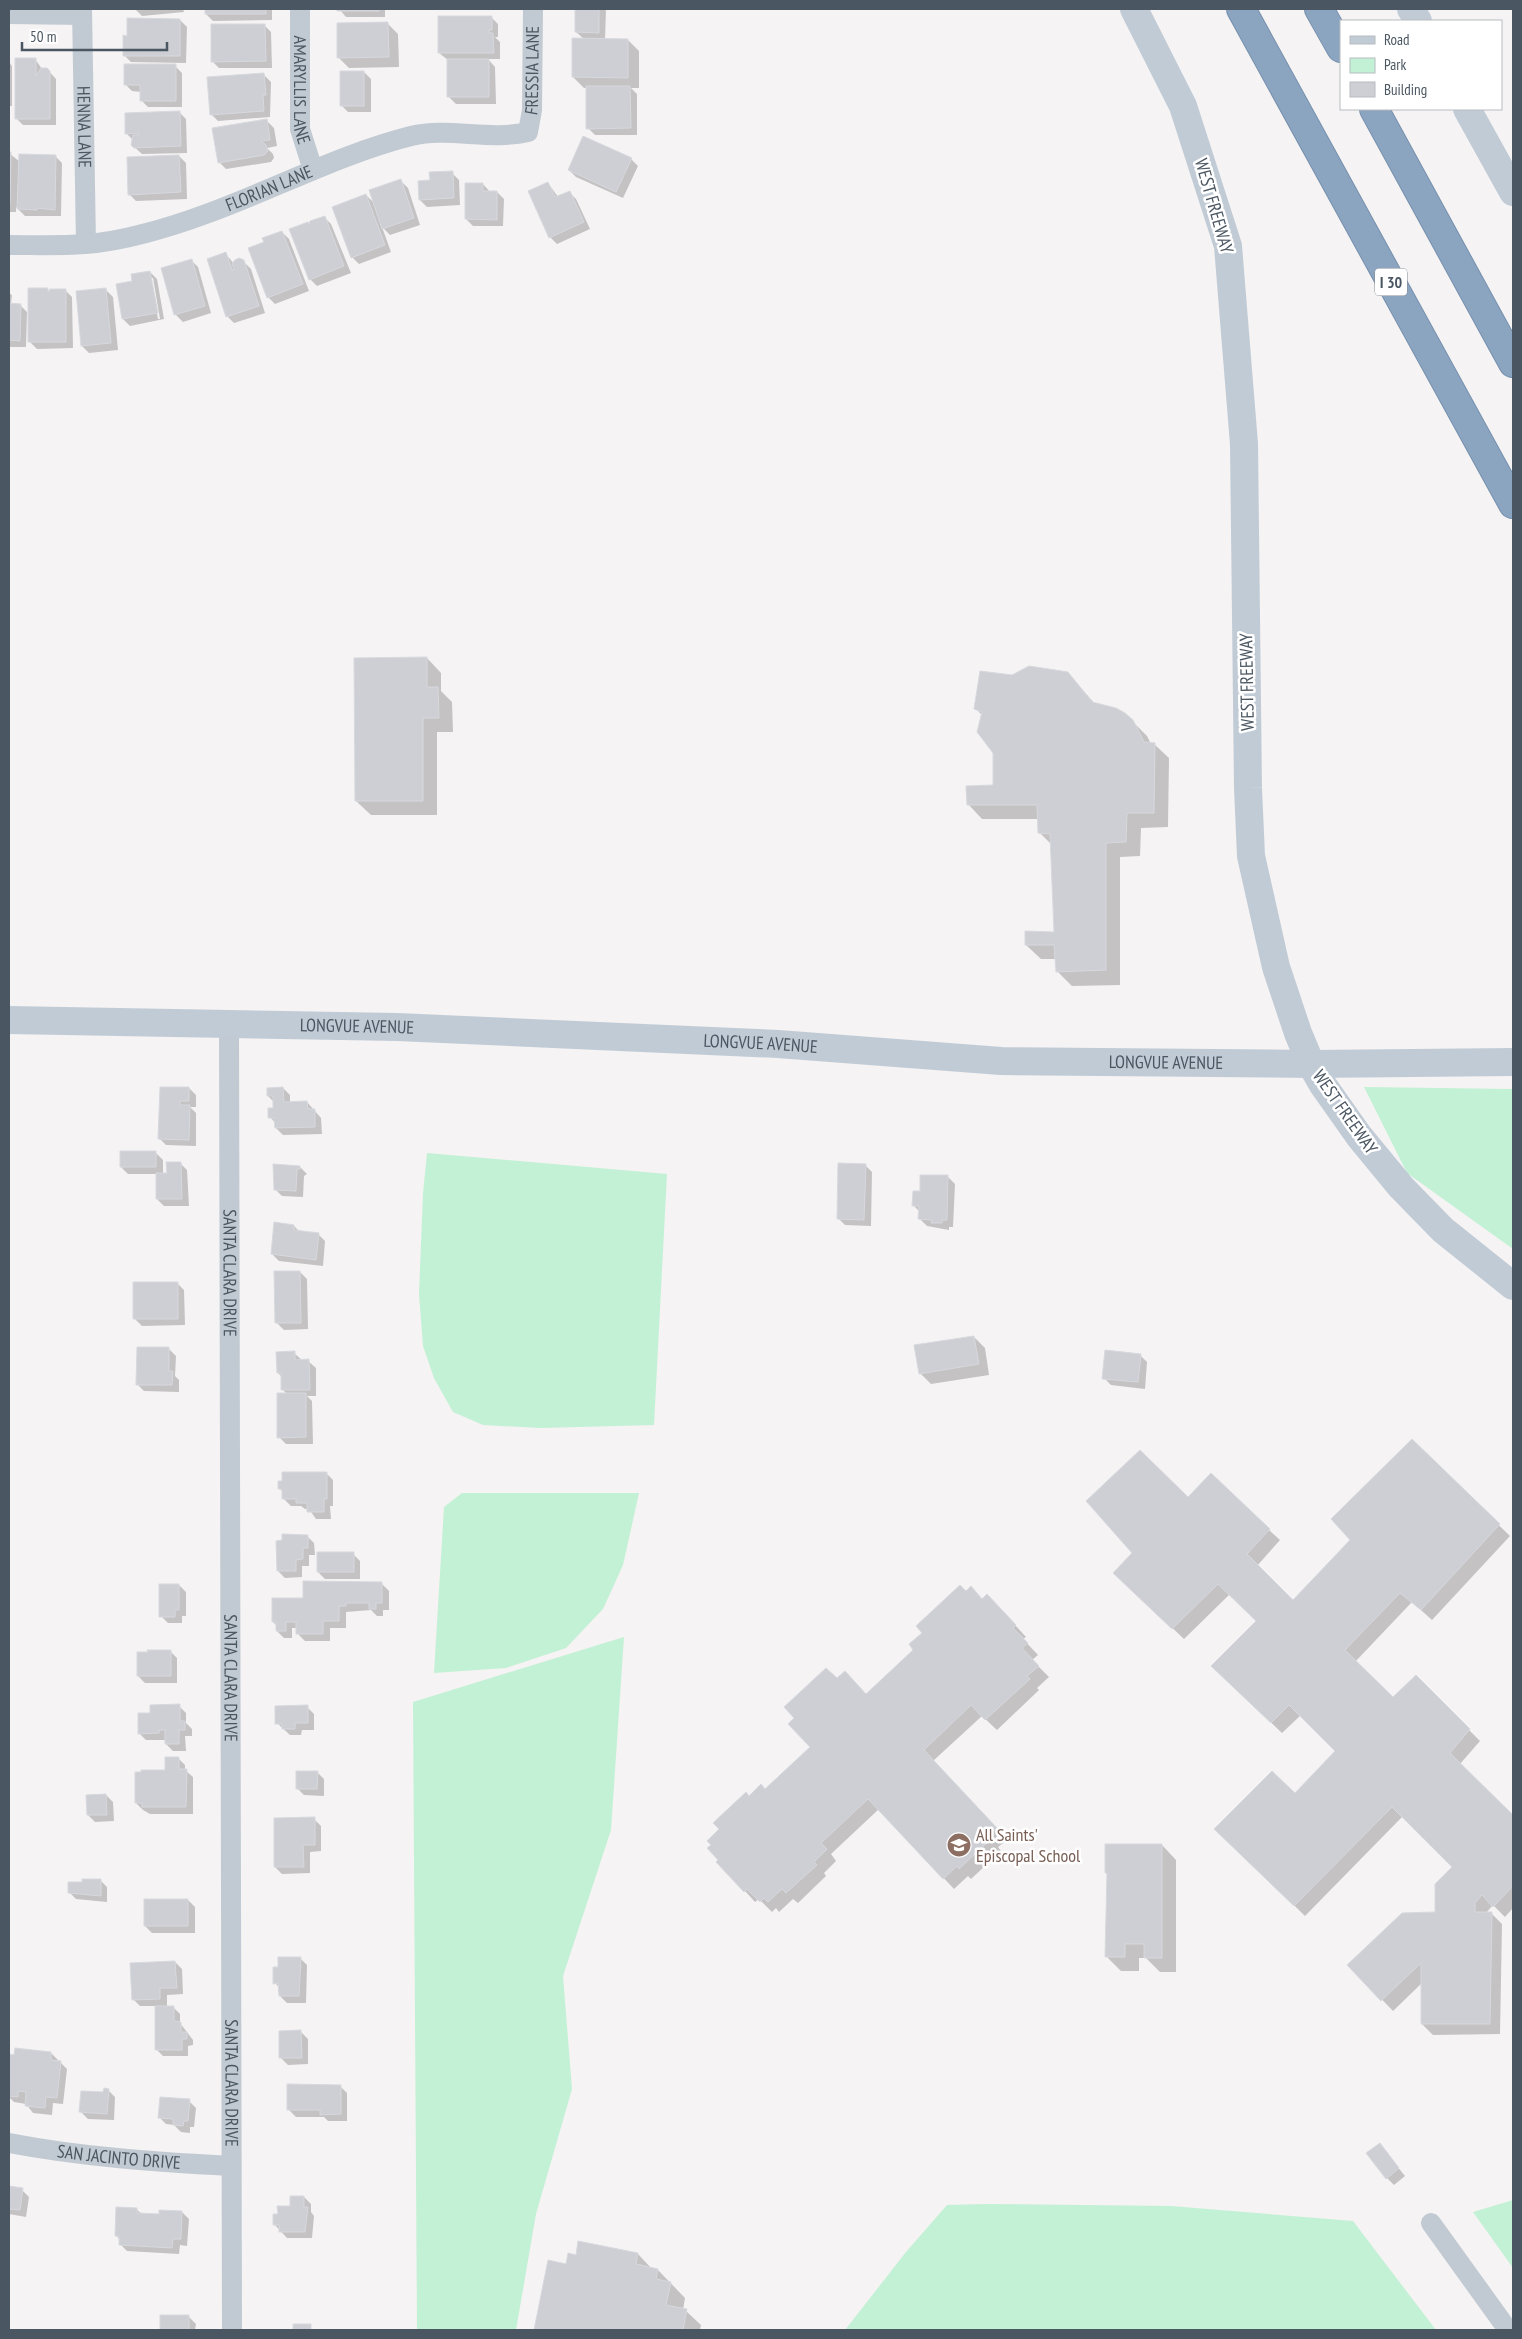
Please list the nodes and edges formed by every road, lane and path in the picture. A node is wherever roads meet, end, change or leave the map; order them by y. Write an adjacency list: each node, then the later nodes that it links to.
1 (300, 9): 18 (street, AMARYLLIS LANE)
2 (533, 9): 17 (street, FRESSIA LANE)
3 (1134, 9): 27 (main road, WEST FREEWAY)
4 (1233, 9): 14 (highway)
5 (1241, 9): 14 (highway, I 30)
6 (1319, 9): 13 (highway)
7 (1328, 9): 12 (highway)
8 (1411, 9): 11 (main road)
9 (82, 12): 10 (street); 20 (street, HENNA LANE)
10 (9, 14)
11 (1417, 20)
12 (1340, 37)
13 (1340, 46)
14 (1268, 61): 23 (highway, I 30)
15 (1375, 110): 22 (highway)
16 (1469, 110): 19 (main road)
17 (528, 132): 18 (street, FLORIAN LANE)
18 (313, 170): 20 (street, FLORIAN LANE)
19 (1513, 192)
20 (86, 244): 21 (street, FLORIAN LANE)
21 (9, 245)
22 (1513, 363)
23 (1513, 504)
24 (9, 1020): 25 (main road, LONGVUE AVENUE)
25 (229, 1024): 27 (main road, LONGVUE AVENUE); 30 (street, SANTA CLARA DRIVE)
26 (1513, 1062): 27 (main road, LONGVUE AVENUE)
27 (1311, 1064): 28 (main road, WEST FREEWAY)
28 (1513, 1286)
29 (9, 2143): 30 (street, SAN JACINTO DRIVE)
30 (231, 2166): 32 (street, SANTA CLARA DRIVE)
31 (1431, 2223): 33 (street)
32 (232, 2330)
33 (1508, 2330)

